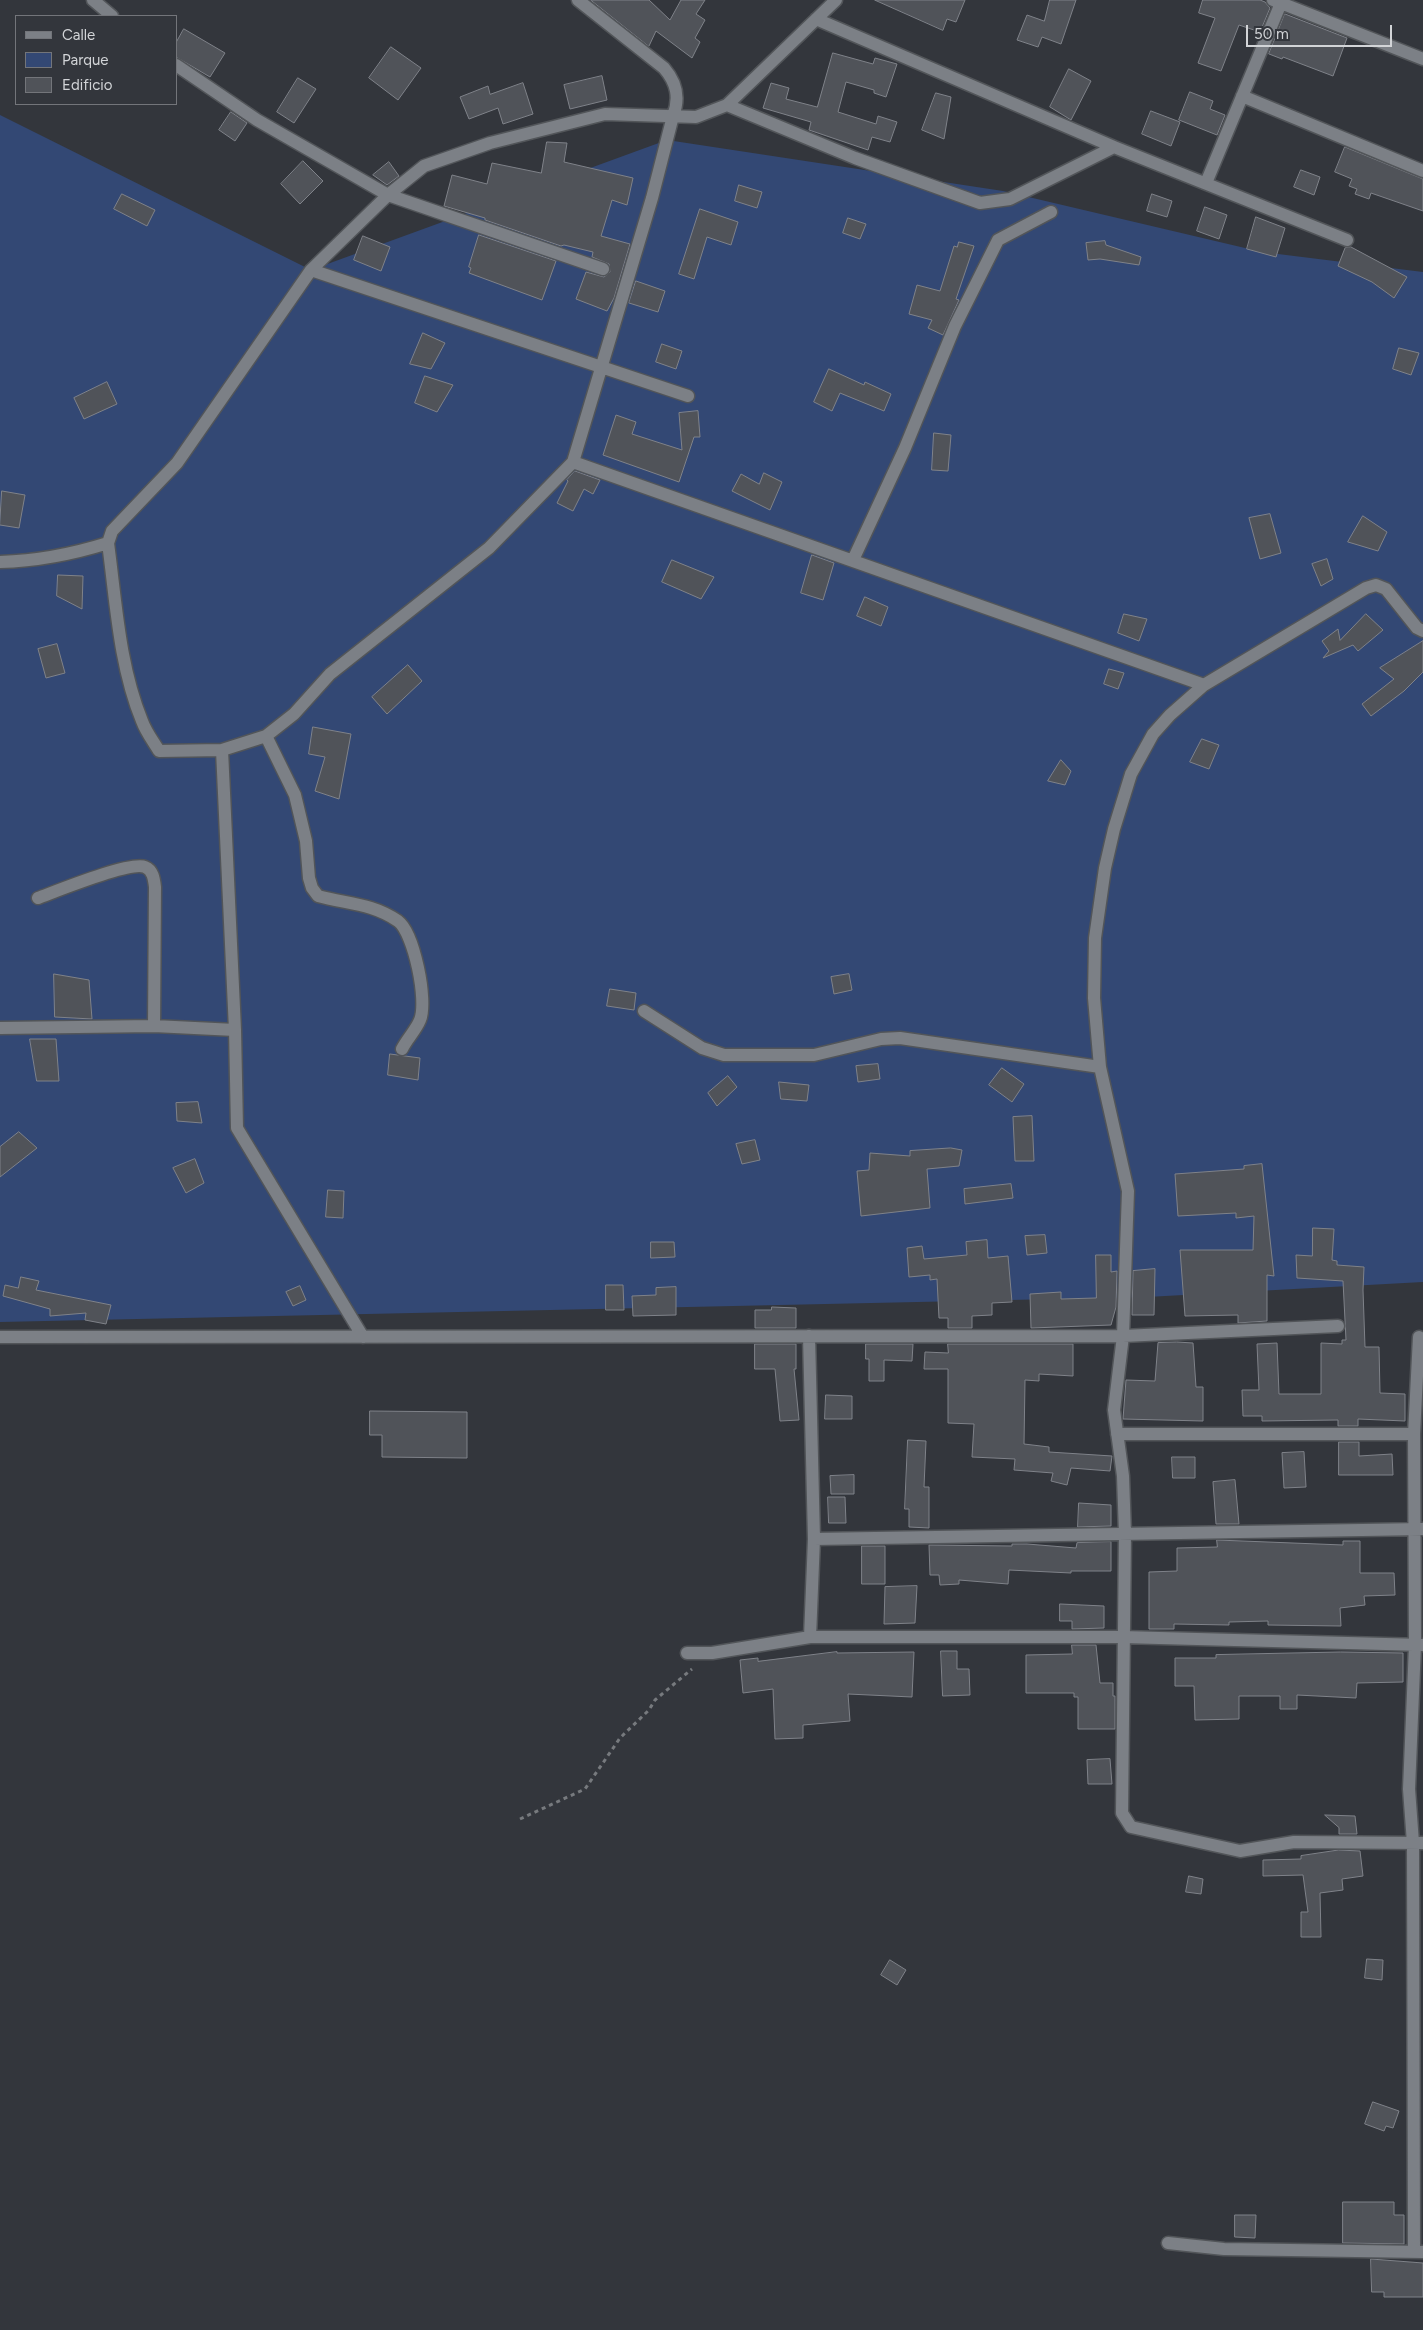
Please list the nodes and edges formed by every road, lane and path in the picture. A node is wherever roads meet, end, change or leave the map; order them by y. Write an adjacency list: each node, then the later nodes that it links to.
1 (92, 0): 5 (street)
2 (578, 0): 11 (street)
3 (836, 0): 6 (street)
4 (1277, 2): 7 (street); 9 (street)
5 (111, 15)
6 (816, 19): 10 (street); 12 (street)
7 (1423, 59)
8 (178, 67): 15 (street)
9 (1242, 96): 13 (street); 14 (street)
10 (727, 105): 11 (street); 12 (street)
11 (673, 116): 15 (street); 20 (street)
12 (1114, 147): 14 (street)
13 (1423, 171)
14 (1206, 183): 17 (street)
15 (388, 195): 18 (street); 19 (street)
16 (1052, 212): 24 (street)
17 (1347, 240)
18 (603, 269)
19 (311, 270): 20 (street); 23 (street)
20 (603, 366): 21 (street); 22 (street)
21 (688, 396)
22 (573, 462): 24 (street); 28 (street)
23 (108, 543): 25 (street); 29 (street)
24 (853, 560): 27 (street)
25 (0, 562)
26 (1423, 632): 27 (street)
27 (1204, 685): 36 (street)
28 (266, 736): 29 (street); 35 (street)
29 (222, 750): 34 (street)
30 (38, 898): 32 (street)
31 (644, 1011): 36 (street)
32 (154, 1026): 33 (street); 34 (street)
33 (0, 1028)
34 (235, 1030): 41 (street)
35 (402, 1048)
36 (1100, 1067): 39 (street)
37 (1338, 1326): 39 (street)
38 (809, 1336): 39 (street); 41 (street); 47 (street)
39 (1123, 1336): 43 (street)
40 (0, 1337): 41 (street)
41 (363, 1337)
42 (1419, 1337): 44 (street)
43 (1117, 1434): 44 (street); 46 (street)
44 (1414, 1434): 45 (street)
45 (1419, 1529): 46 (street); 50 (street)
46 (1125, 1534): 47 (street); 49 (street)
47 (814, 1539): 48 (street)
48 (810, 1637): 49 (street); 52 (street)
49 (1122, 1637): 50 (street); 54 (street)
50 (1419, 1645): 54 (street)
51 (686, 1653): 52 (street)
52 (712, 1654): 53 (path)
53 (520, 1819)
54 (1418, 1843): 56 (street)
55 (1168, 2243): 56 (street)
56 (1419, 2252)

